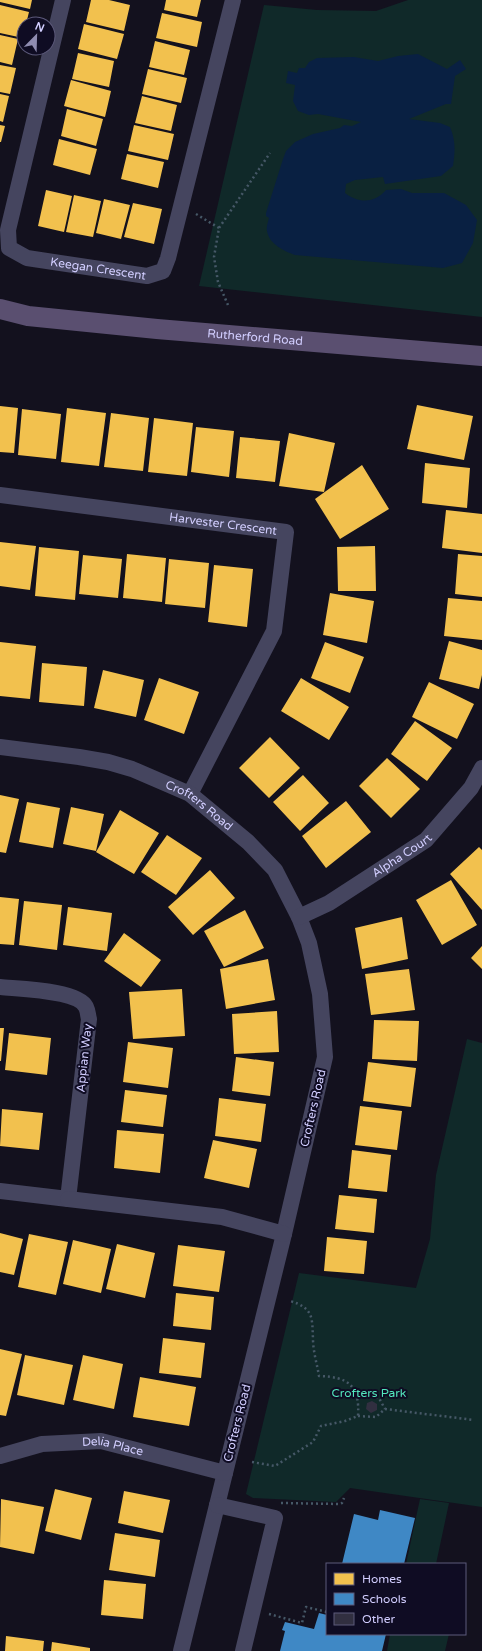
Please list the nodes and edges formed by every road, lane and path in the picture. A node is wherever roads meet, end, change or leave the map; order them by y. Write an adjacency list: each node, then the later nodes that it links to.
1 (63, 0): 4 (street, Keegan Crescent)
2 (233, 0): 4 (street, Keegan Crescent)
3 (270, 153): 5 (path)
4 (182, 205): 5 (path)
5 (219, 228): 6 (path)
6 (228, 305)
7 (0, 310): 8 (main road, Rutherford Road)
8 (28, 316): 9 (main road, Rutherford Road); 10 (main road, Rutherford Road)
9 (0, 322)
10 (482, 356)
11 (0, 494): 15 (street, Harvester Crescent)
12 (0, 747): 15 (street, Crofters Road)
13 (482, 768): 14 (street, Alpha Court)
14 (476, 793): 16 (street, Alpha Court)
15 (190, 794): 16 (street, Crofters Road)
16 (299, 917): 20 (street, Crofters Road)
17 (0, 987): 19 (street, Appian Way)
18 (0, 1191): 19 (street)
19 (68, 1199): 20 (street)
20 (284, 1234): 28 (street, Crofters Road)
21 (290, 1301): 22 (path)
22 (356, 1394): 23 (path); 24 (path)
23 (385, 1409): 24 (path); 25 (path)
24 (358, 1416): 27 (path)
25 (474, 1420)
26 (0, 1456): 28 (street, Delia Place)
27 (252, 1462)
28 (225, 1473): 31 (street, Crofters Road)
29 (344, 1498): 30 (path)
30 (296, 1503)
31 (217, 1505): 34 (street, Crofters Road); 35 (street)
32 (326, 1612): 33 (path)
33 (269, 1614)
34 (181, 1651)
35 (243, 1651)

